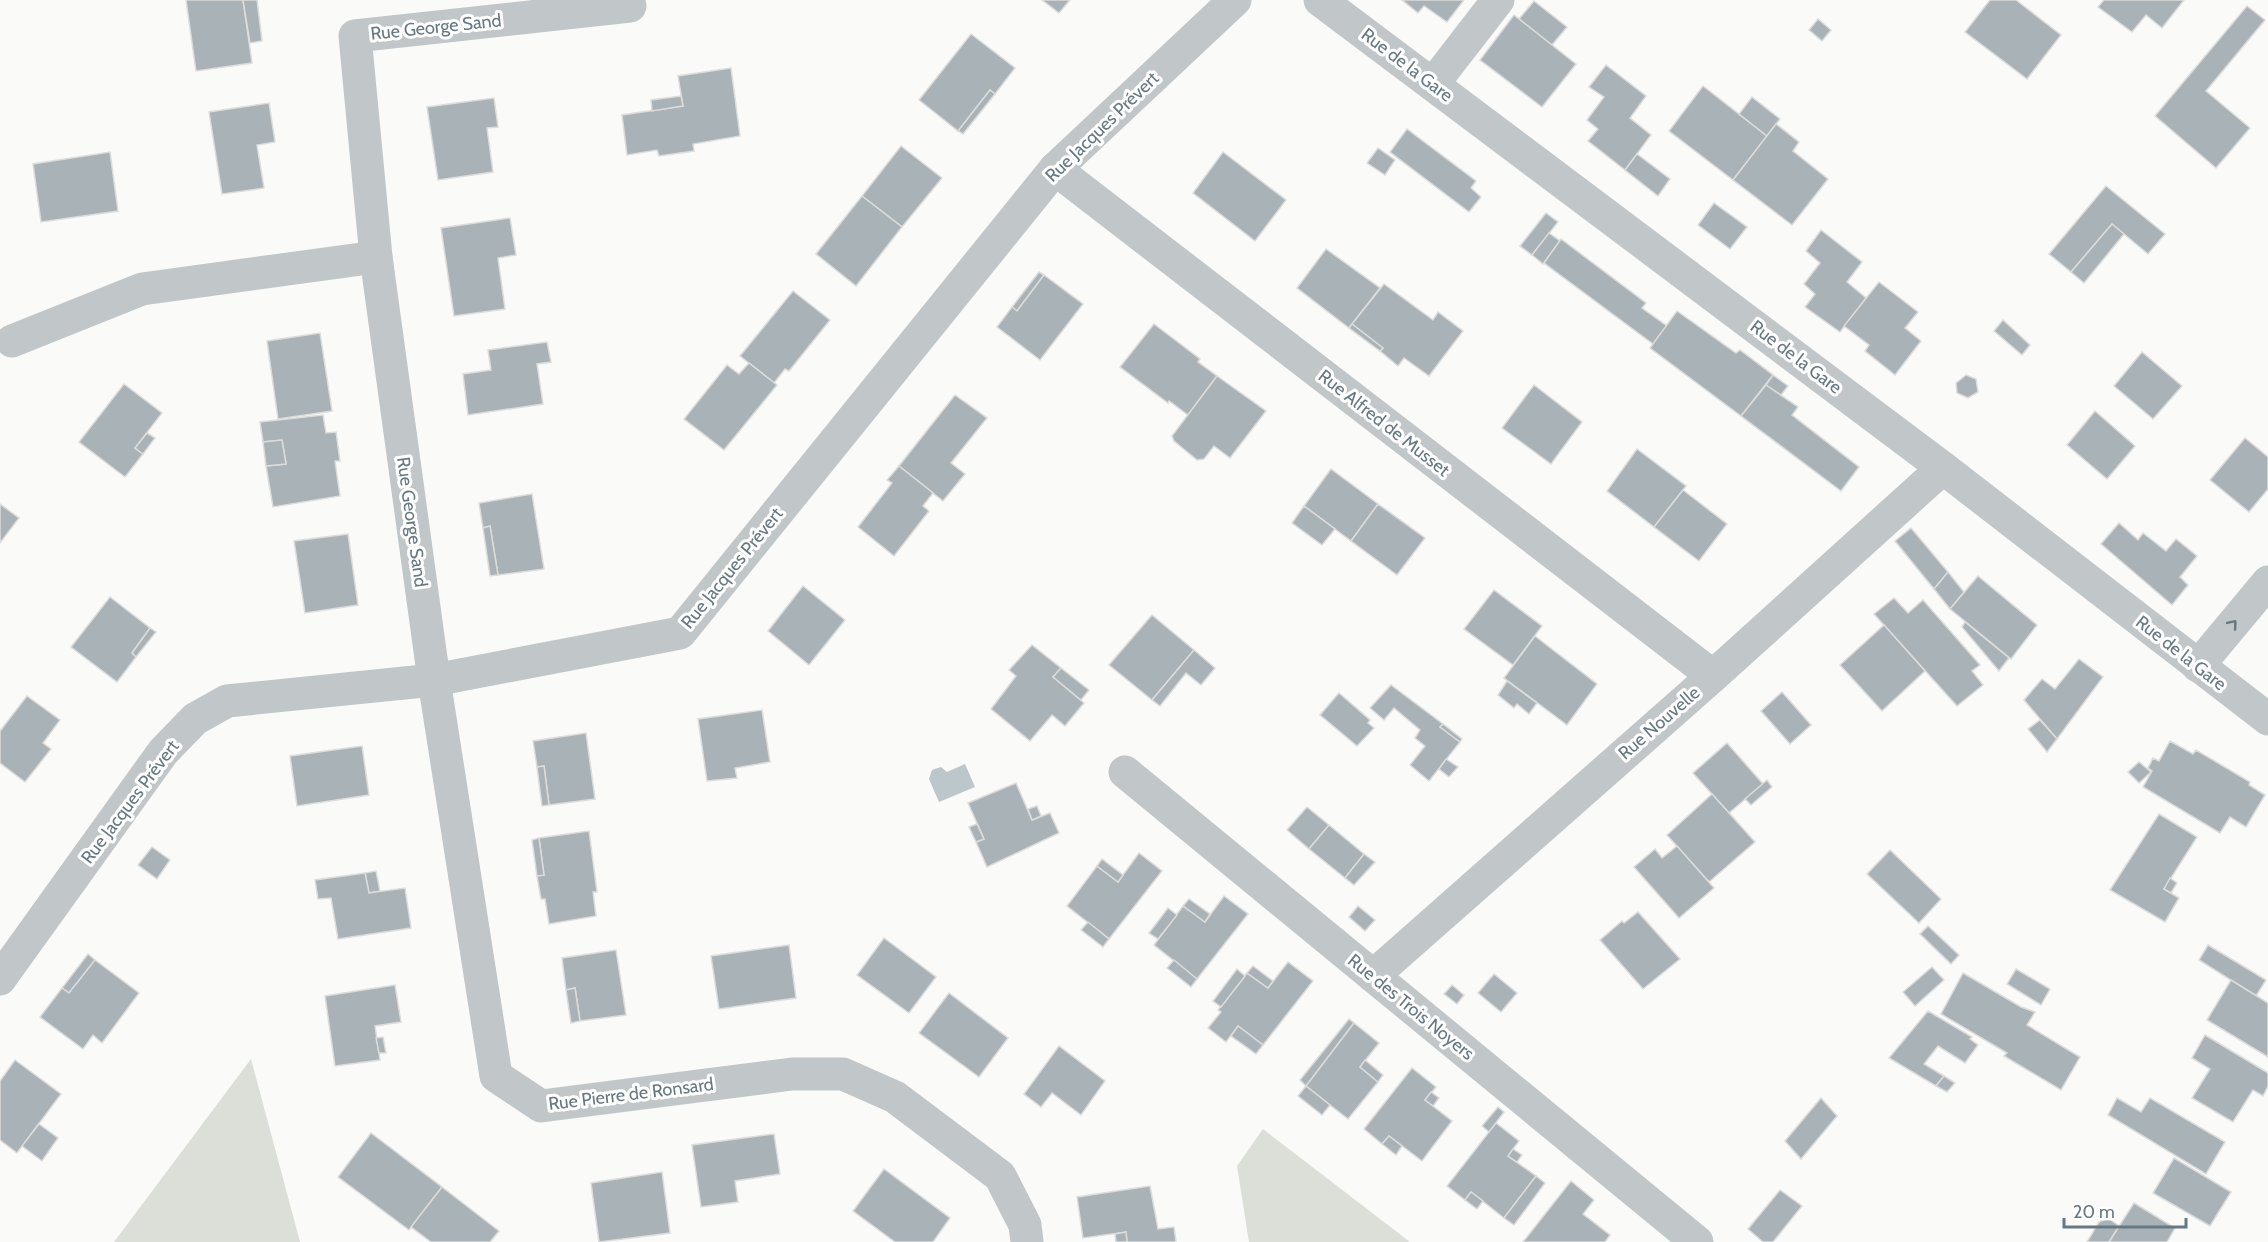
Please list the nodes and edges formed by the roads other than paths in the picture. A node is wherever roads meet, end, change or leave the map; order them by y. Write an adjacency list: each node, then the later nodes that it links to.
1 (1235, 0): 6 (street, Rue Jacques Prévert)
2 (1320, 0): 5 (street, Rue de la Gare)
3 (1498, 0): 5 (street)
4 (630, 6): 7 (street, Rue George Sand)
5 (1433, 84): 9 (street, Rue de la Gare)
6 (1055, 169): 12 (street, Rue Alfred de Musset); 13 (street, Rue Jacques Prévert)
7 (376, 257): 8 (street); 13 (street, Rue George Sand)
8 (12, 341)
9 (1943, 468): 11 (street, Rue de la Gare); 12 (street, Rue Nouvelle)
10 (2268, 582): 11 (street, one-way to 10)
11 (2198, 666): 14 (street, Rue de la Gare)
12 (1713, 676): 16 (street, Rue Nouvelle)
13 (434, 680): 17 (street, Rue Jacques Prévert); 18 (street, Rue Pierre de Ronsard)
14 (2268, 718)
15 (1125, 772): 16 (street, Rue des Trois Noyers)
16 (1373, 976): 19 (street, Rue des Trois Noyers)
17 (0, 979)
18 (1027, 1242)
19 (1698, 1242)

